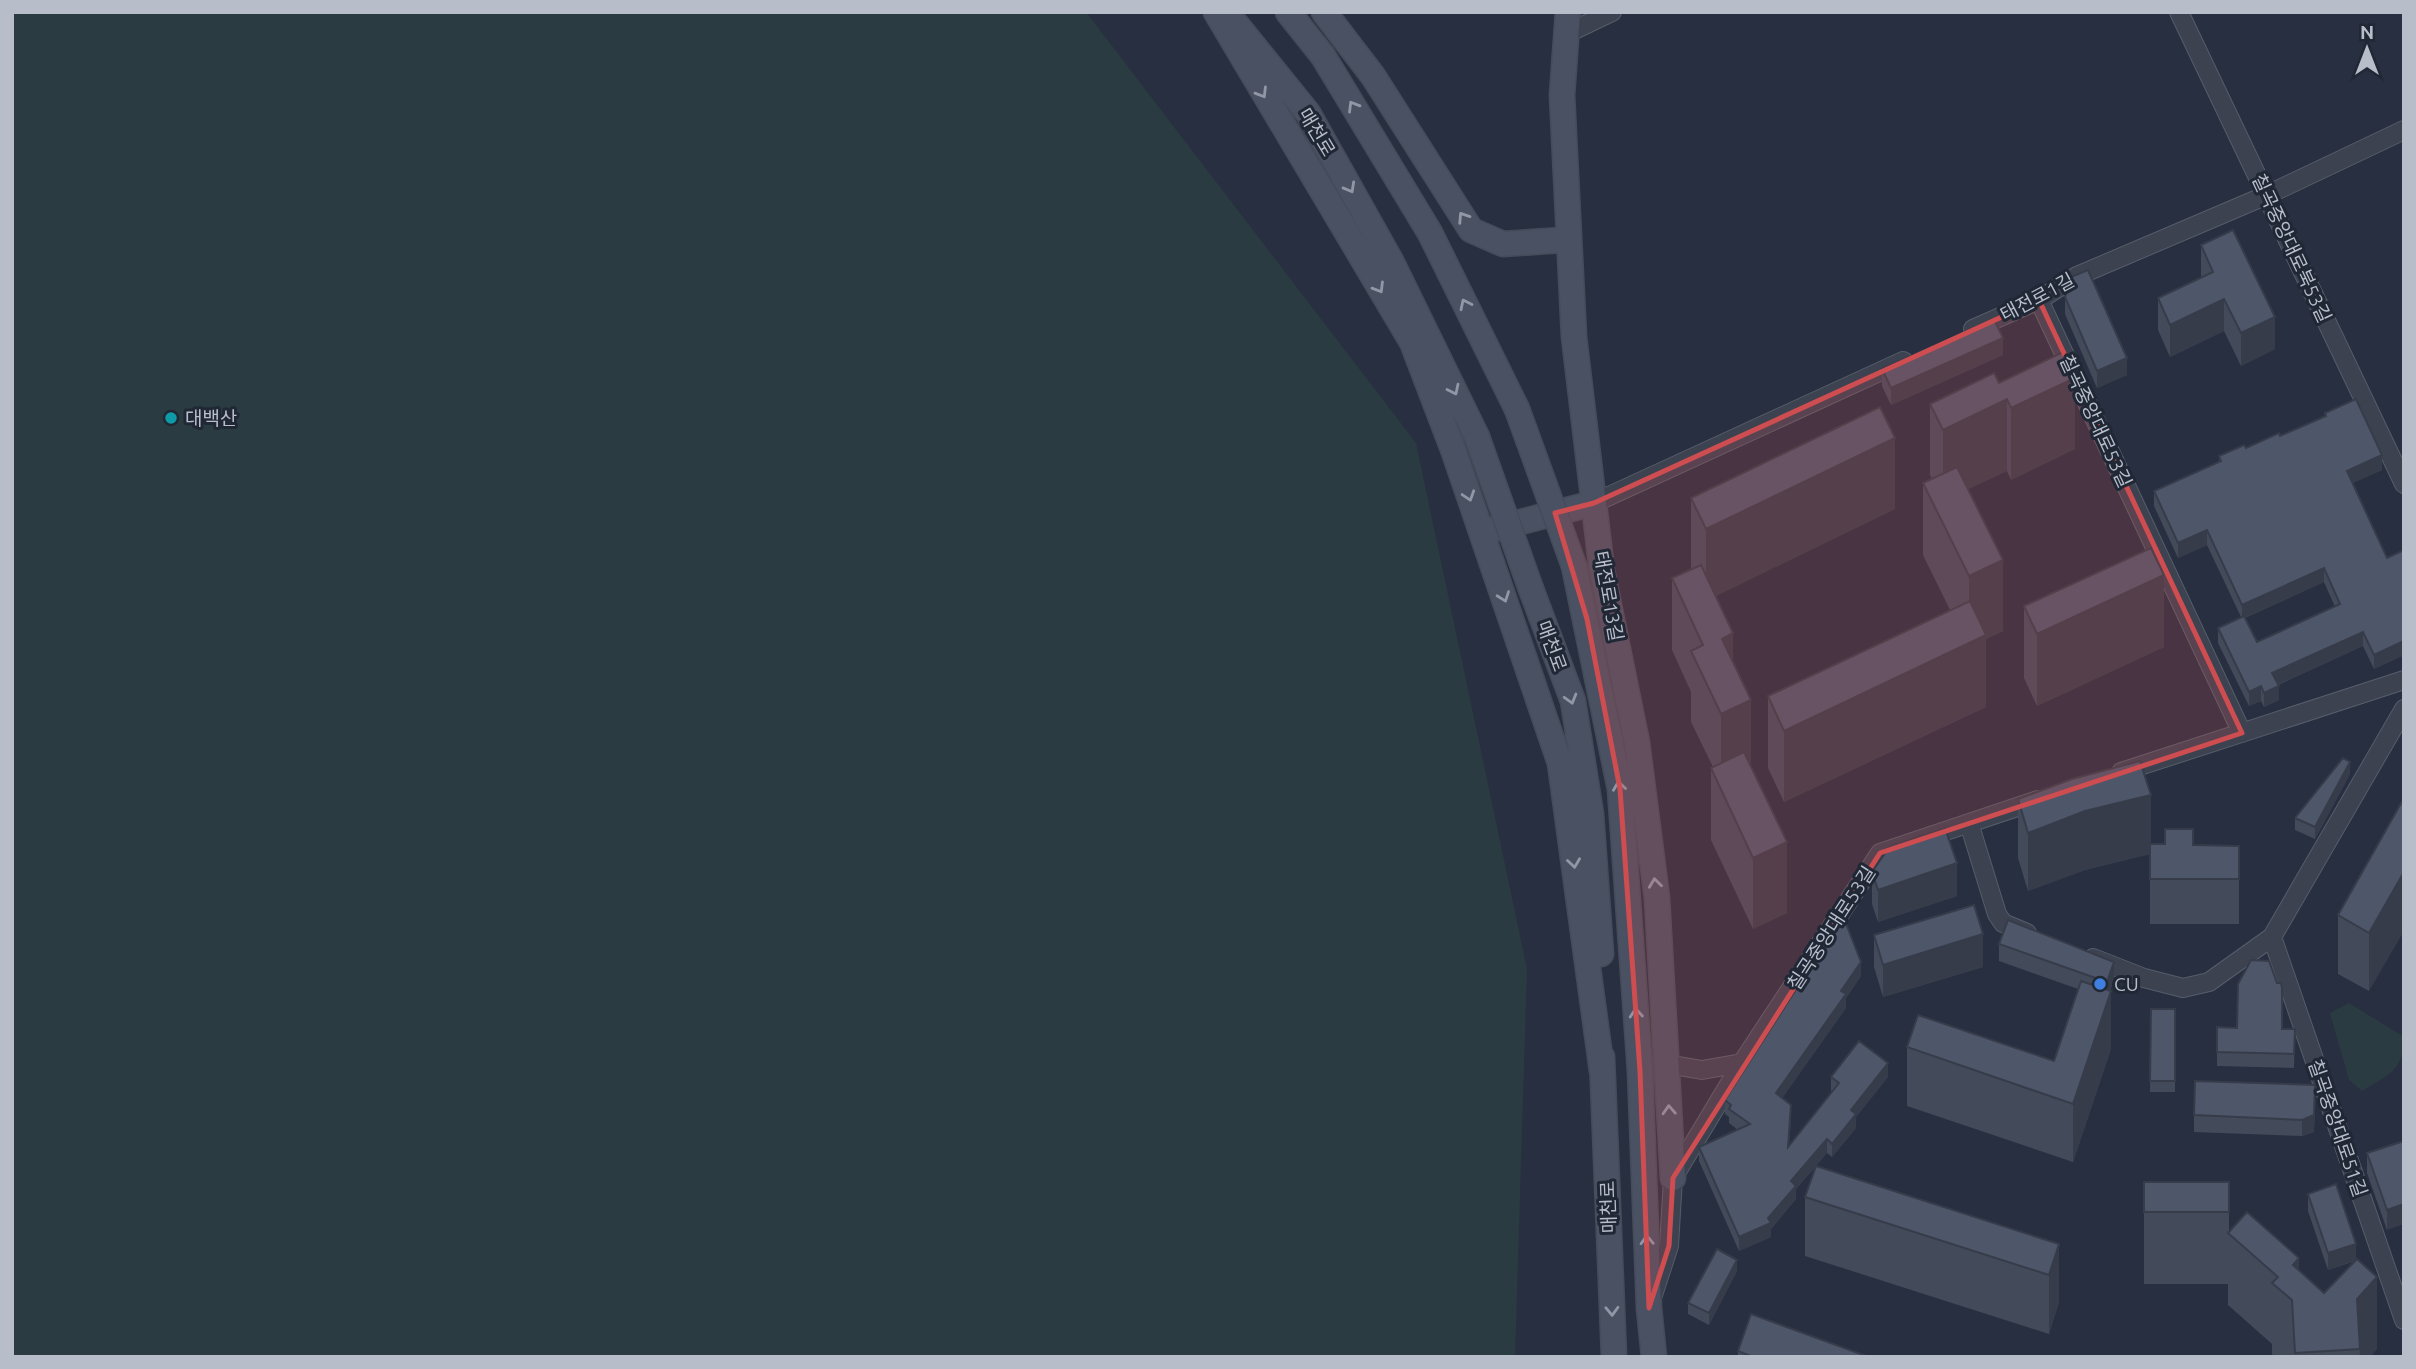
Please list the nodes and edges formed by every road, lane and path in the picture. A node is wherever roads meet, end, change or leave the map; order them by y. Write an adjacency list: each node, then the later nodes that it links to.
1 (1216, 12): 16 (main road, one-way to 16)
2 (1227, 12): 28 (main road, 매천로, one-way to 28, bridge)
3 (1288, 12): 30 (main road, 매천로, one-way to 3, bridge)
4 (1324, 12): 10 (main road, one-way to 4)
5 (1612, 12): 7 (street)
6 (2179, 12): 9 (street, 칠곡중앙대로북53길)
7 (1567, 23): 10 (main road, 태전로13길)
8 (2404, 130): 9 (street, 태전로1길)
9 (2267, 195): 11 (street, 태전로1길); 14 (street, 칠곡중앙대로북53길)
10 (1569, 242): 15 (main road, 태전로13길)
11 (2039, 300): 12 (street, 태전로1길); 19 (street, 칠곡중앙대로53길)
12 (1954, 338)
13 (1917, 355): 15 (street)
14 (2404, 484)
15 (1594, 503): 16 (main road); 27 (main road, 태전로13길, one-way to 15)
16 (1481, 533): 28 (main road, one-way to 28)
17 (2404, 680): 19 (street)
18 (2404, 709): 23 (street)
19 (2242, 733): 20 (street)
20 (2100, 779)
21 (2061, 792): 22 (street, 칠곡중앙대로53길)
22 (1969, 823): 24 (street); 26 (street, 칠곡중앙대로53길)
23 (2272, 937): 25 (street); 31 (street, 칠곡중앙대로51길)
24 (2041, 938)
25 (2080, 953)
26 (1742, 1063): 27 (street); 29 (street, 칠곡중앙대로53길)
27 (1667, 1064): 29 (main road, 태전로13길, one-way to 27)
28 (1602, 1071): 32 (main road, 매천로, one-way to 32)
29 (1672, 1178): 30 (street, 칠곡중앙대로53길)
30 (1649, 1308): 33 (main road, 매천로)
31 (2404, 1320)
32 (1614, 1357)
33 (1654, 1357)

